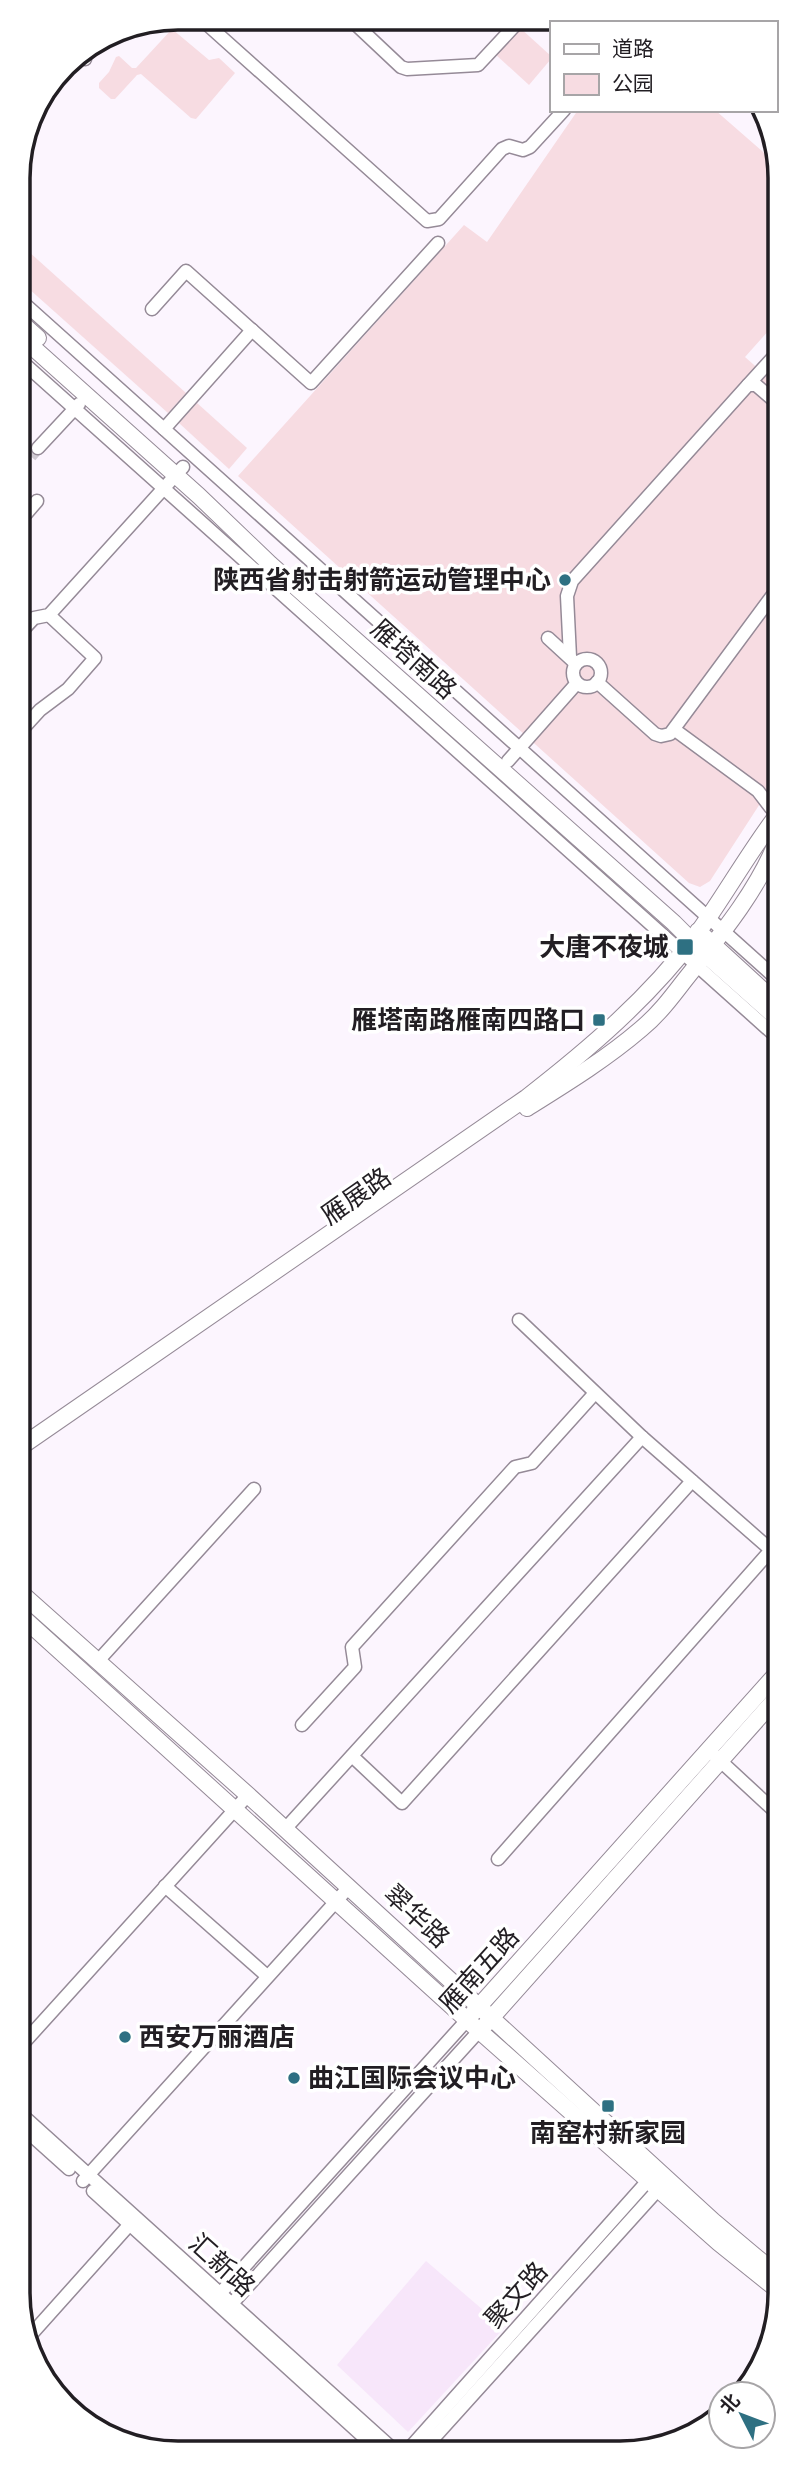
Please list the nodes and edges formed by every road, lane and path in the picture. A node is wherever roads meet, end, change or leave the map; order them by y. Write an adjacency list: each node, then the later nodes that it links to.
1 (213, 30): 4 (street)
2 (361, 30): 3 (street)
3 (511, 30)
4 (562, 112)
5 (438, 243): 8 (street)
6 (30, 309): 17 (street)
7 (152, 309): 8 (street)
8 (252, 330): 17 (street)
9 (30, 331): 19 (main road, 雁塔南路)
10 (30, 345): 15 (main road, 雁塔南路)
11 (768, 363): 13 (street)
12 (30, 369): 16 (street)
13 (748, 385): 14 (street); 27 (street)
14 (768, 395)
15 (86, 396): 16 (street); 19 (main road, 雁塔南路)
16 (74, 409): 18 (street); 20 (street)
17 (164, 429): 32 (street)
18 (38, 448)
19 (179, 471): 20 (street); 33 (main road, 雁塔南路); 37 (main road, 雁塔南路)
20 (163, 489): 24 (street); 39 (street)
21 (37, 501): 22 (street)
22 (30, 509)
23 (768, 602): 31 (street)
24 (49, 615): 25 (street); 30 (street)
25 (30, 622)
26 (548, 638): 27 (street)
27 (573, 660): 28 (street); 29 (street)
28 (597, 682): 29 (street); 31 (street)
29 (577, 683): 32 (street)
30 (30, 721)
31 (674, 730): 34 (street)
32 (519, 748): 33 (street); 37 (street)
33 (508, 761): 37 (main road, 雁塔南路)
34 (768, 799)
35 (768, 821): 37 (main road, 雁展路)
36 (768, 860): 38 (main road, 雁展路)
37 (699, 930): 38 (street); 39 (main road, 雁展路); 40 (main road, 雁塔南路)
38 (723, 932): 40 (main road, 雁展路); 41 (street)
39 (681, 953): 40 (street); 48 (main road, 雁展路)
40 (705, 956): 42 (main road, 雁塔南路); 43 (main road, 雁塔南路); 44 (street); 49 (main road, 雁展路)
41 (768, 971)
42 (768, 997)
43 (768, 1010)
44 (768, 1027)
45 (519, 1320): 46 (street)
46 (595, 1393): 47 (street); 59 (street)
47 (642, 1437): 50 (street); 61 (street)
48 (30, 1440)
49 (30, 1453)
50 (692, 1481): 52 (street); 61 (street)
51 (254, 1489): 56 (street)
52 (768, 1547)
53 (768, 1561): 66 (street)
54 (30, 1601): 56 (main road, 翠华路)
55 (30, 1624): 64 (main road, 翠华路)
56 (98, 1661): 62 (main road, 翠华路)
57 (768, 1685): 60 (main road, 雁南五路)
58 (768, 1705): 60 (main road, 雁南五路)
59 (302, 1725)
60 (715, 1755): 63 (street); 71 (main road, 雁南五路); 72 (main road, 雁南五路)
61 (352, 1756): 65 (street)
62 (248, 1795): 64 (street); 65 (main road, 翠华路)
63 (768, 1805)
64 (236, 1809): 67 (street); 69 (main road, 翠华路)
65 (286, 1828): 68 (main road, 翠华路)
66 (498, 1859)
67 (165, 1886): 70 (street); 74 (street)
68 (349, 1886): 69 (street); 71 (main road, 翠华路)
69 (336, 1900): 70 (street); 73 (main road, 翠华路)
70 (267, 1976): 77 (street)
71 (479, 2006): 72 (main road, 翠华路); 73 (main road, 雁南五路)
72 (492, 2018): 73 (main road, 雁南五路); 78 (main road, 翠华路)
73 (473, 2025): 78 (main road, 翠华路); 82 (street, 雁南五路); 83 (street, 雁南五路)
74 (30, 2036)
75 (30, 2123): 77 (street, 汇新路)
76 (30, 2133): 77 (street, 汇新路)
77 (86, 2178): 79 (street, 汇新路); 82 (street, 汇新路)
78 (658, 2179): 80 (main road, 翠华路); 81 (main road, 翠华路); 87 (street, 聚文路); 88 (street, 聚文路)
79 (130, 2224): 82 (street, 汇新路); 84 (street)
80 (768, 2268)
81 (768, 2283)
82 (217, 2297): 83 (street, 汇新路)
83 (228, 2307): 85 (street, 汇新路); 86 (street, 汇新路)
84 (35, 2331)
85 (369, 2441)
86 (384, 2441)
87 (416, 2441)
88 (431, 2441)

